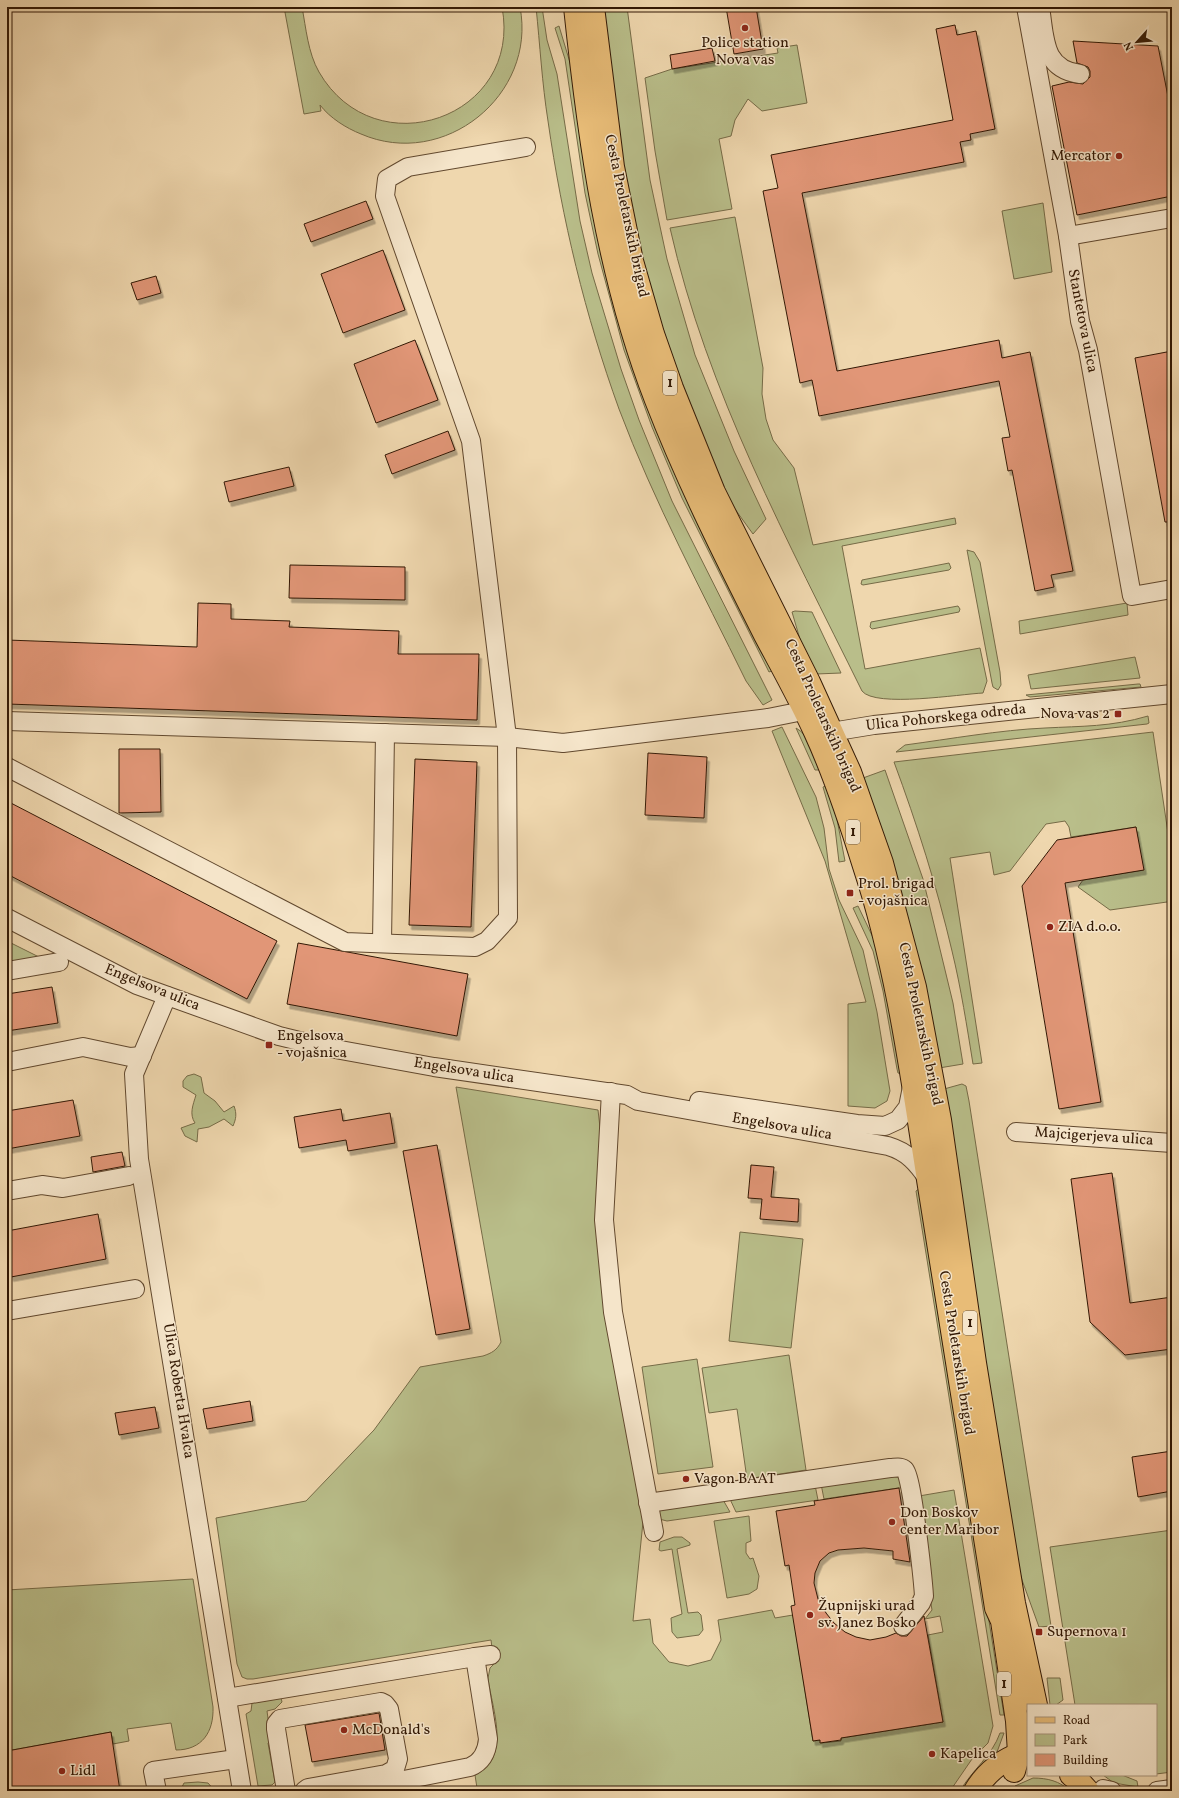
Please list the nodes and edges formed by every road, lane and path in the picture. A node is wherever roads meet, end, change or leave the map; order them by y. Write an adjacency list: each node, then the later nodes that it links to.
1 (575, 7): 11 (main road, Cesta Proletarskih brigad / 1)
2 (593, 7): 11 (main road, Cesta Proletarskih brigad / 1)
3 (1026, 7): 8 (street, Stantetova ulica)
4 (1040, 7): 5 (street)
5 (1080, 74)
6 (526, 147): 15 (street)
7 (1172, 218): 8 (street)
8 (1068, 236): 9 (street, Stantetova ulica)
9 (1172, 589)
10 (1172, 694): 14 (street, Ulica Pohorskega odreda)
11 (812, 709): 14 (main road, Cesta Proletarskih brigad / 1); 15 (street)
12 (7, 721): 13 (street)
13 (385, 733): 15 (street); 18 (street)
14 (824, 733): 24 (main road, Cesta Proletarskih brigad / 1); 37 (main road, Cesta Proletarskih brigad / 1)
15 (507, 737): 18 (street)
16 (7, 766): 18 (street)
17 (7, 918): 21 (street, Engelsova ulica)
18 (382, 943)
19 (59, 962): 20 (street)
20 (7, 971)
21 (167, 996): 22 (street, Ulica Roberta Hvalca); 25 (street, Engelsova ulica)
22 (142, 1056): 23 (street); 36 (street, Ulica Roberta Hvalca)
23 (7, 1062)
24 (913, 1084): 25 (street); 29 (main road, Cesta Proletarskih brigad / 1)
25 (619, 1093): 29 (street, Engelsova ulica); 33 (street)
26 (1016, 1132): 27 (street, Majcigerjeva ulica)
27 (1172, 1143)
28 (129, 1176): 30 (street)
29 (928, 1179): 39 (main road, Cesta Proletarskih brigad / 1)
30 (7, 1191)
31 (135, 1289): 32 (street)
32 (7, 1311)
33 (648, 1503): 34 (street); 35 (street)
34 (654, 1532)
35 (903, 1626)
36 (227, 1698): 38 (street, Ulica Roberta Hvalca); 47 (street)
37 (1036, 1704)
38 (236, 1759): 43 (street); 44 (street, Ulica Roberta Hvalca)
39 (1019, 1761): 48 (main road); 49 (main road)
40 (1072, 1776): 41 (main road)
41 (1100, 1787)
42 (1172, 1789): 50 (street)
43 (157, 1791)
44 (242, 1791)
45 (286, 1791): 46 (street)
46 (304, 1791)
47 (348, 1791)
48 (975, 1791)
49 (991, 1791)
50 (1157, 1791)

